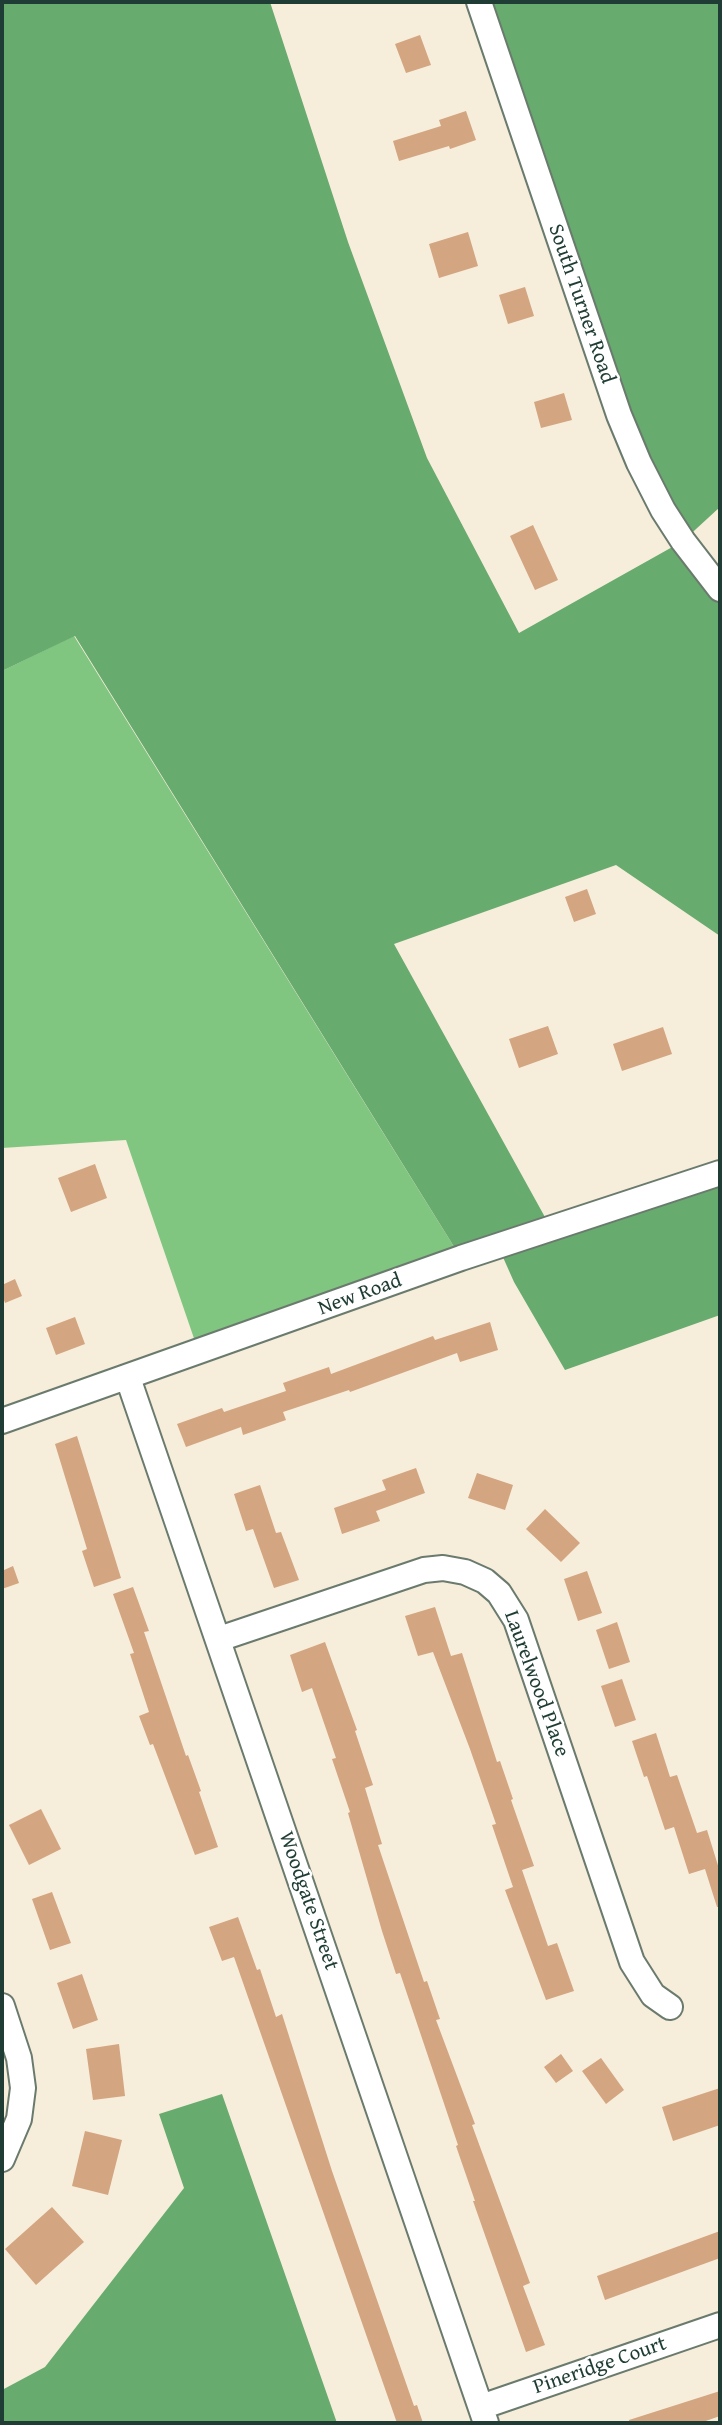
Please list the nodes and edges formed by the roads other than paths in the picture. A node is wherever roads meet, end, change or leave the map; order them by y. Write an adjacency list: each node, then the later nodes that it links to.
1 (479, 2): 2 (street, South Turner Road)
2 (720, 589)
3 (720, 1173): 4 (street, New Road)
4 (128, 1378): 5 (street, New Road); 6 (street, Woodgate Street)
5 (2, 1422)
6 (219, 1639): 8 (street, Laurelwood Place); 11 (street, Woodgate Street)
7 (2, 2006): 9 (street)
8 (670, 2007)
9 (2, 2159)
10 (720, 2325): 11 (street, Pineridge Court)
11 (484, 2415)

